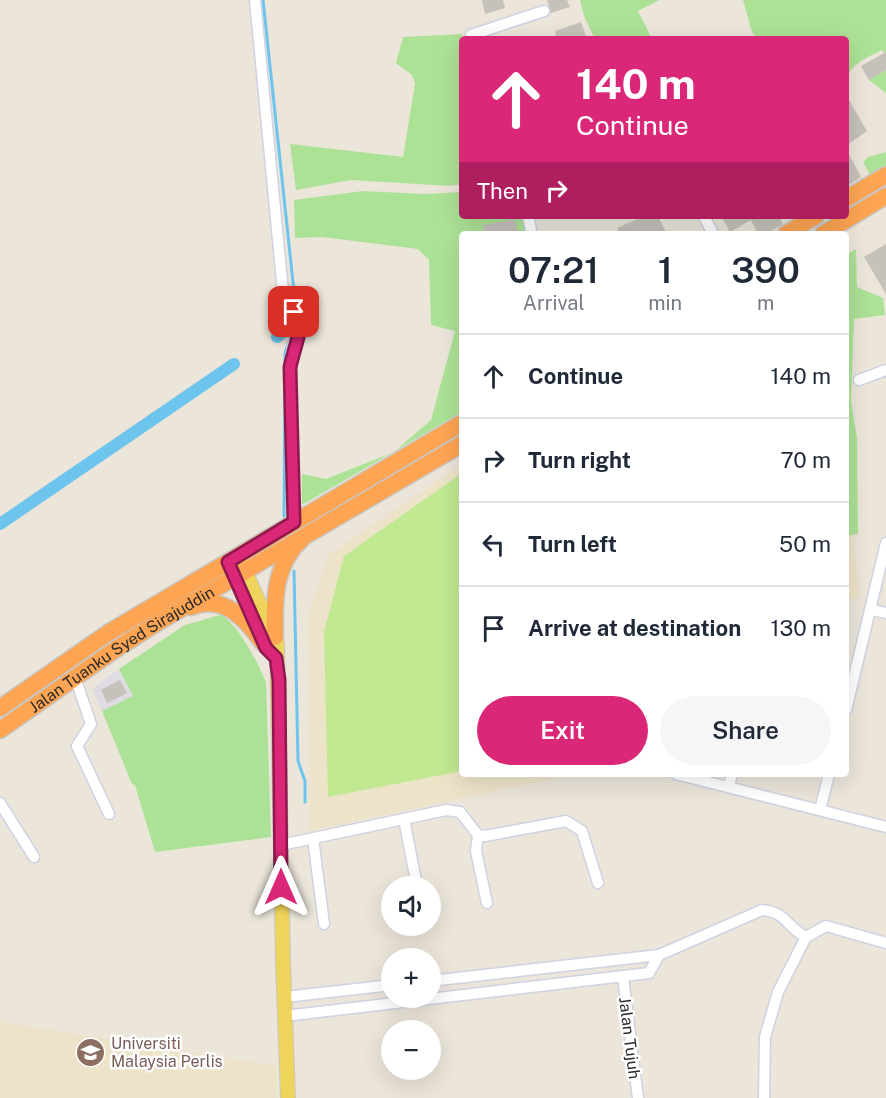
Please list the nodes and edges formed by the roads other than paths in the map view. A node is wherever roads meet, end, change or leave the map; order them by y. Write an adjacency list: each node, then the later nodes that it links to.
1 (255, 0): 16 (street)
2 (544, 11): 3 (street)
3 (471, 36)
4 (886, 175): 6 (highway)
5 (886, 196): 7 (highway)
6 (849, 197)
7 (849, 218)
8 (811, 219): 10 (highway)
9 (848, 219): 11 (highway)
10 (791, 231)
11 (828, 231)
12 (886, 370): 13 (street)
13 (859, 380)
14 (459, 425): 16 (highway, Jalan Tuanku Syed Sirajuddin)
15 (459, 446): 17 (highway, Jalan Tuanku Syed Sirajuddin)
16 (294, 522): 19 (highway, Jalan Tuanku Syed Sirajuddin)
17 (310, 531): 19 (highway, Jalan Tuanku Syed Sirajuddin); 23 (highway)
18 (886, 543): 20 (street)
19 (236, 566): 22 (highway, Jalan Tuanku Syed Sirajuddin); 23 (main road); 25 (highway, Jalan Tuanku Syed Sirajuddin)
20 (872, 610): 21 (street); 26 (street)
21 (886, 613)
22 (160, 621): 23 (highway); 24 (highway, Jalan Tuanku Syed Sirajuddin)
23 (269, 640): 41 (main road)
24 (75, 677): 27 (highway, Jalan Tuanku Syed Sirajuddin); 36 (street)
25 (34, 685): 27 (highway); 28 (highway, Jalan Tuanku Syed Sirajuddin)
26 (849, 698)
27 (44, 699): 29 (highway, Jalan Tuanku Syed Sirajuddin)
28 (0, 708)
29 (0, 730)
30 (689, 777): 33 (street)
31 (731, 777): 33 (street)
32 (828, 777): 35 (street)
33 (729, 786): 35 (street)
34 (0, 803): 42 (street)
35 (820, 810): 38 (street)
36 (109, 814)
37 (404, 819): 39 (street); 40 (street); 43 (street)
38 (886, 826)
39 (478, 835): 44 (street); 45 (street)
40 (313, 838): 41 (street); 46 (street)
41 (281, 845): 53 (main road)
42 (34, 857)
43 (415, 876)
44 (598, 883)
45 (487, 903)
46 (324, 924)
47 (806, 937): 48 (street); 49 (street); 57 (street)
48 (886, 943)
49 (659, 955): 50 (street); 51 (street)
50 (623, 977): 54 (street); 56 (street, Jalan Tujuh)
51 (441, 980)
52 (381, 986): 53 (street)
53 (285, 997): 54 (main road)
54 (285, 1016): 55 (main road)
55 (288, 1098)
56 (638, 1098)
57 (764, 1098)

